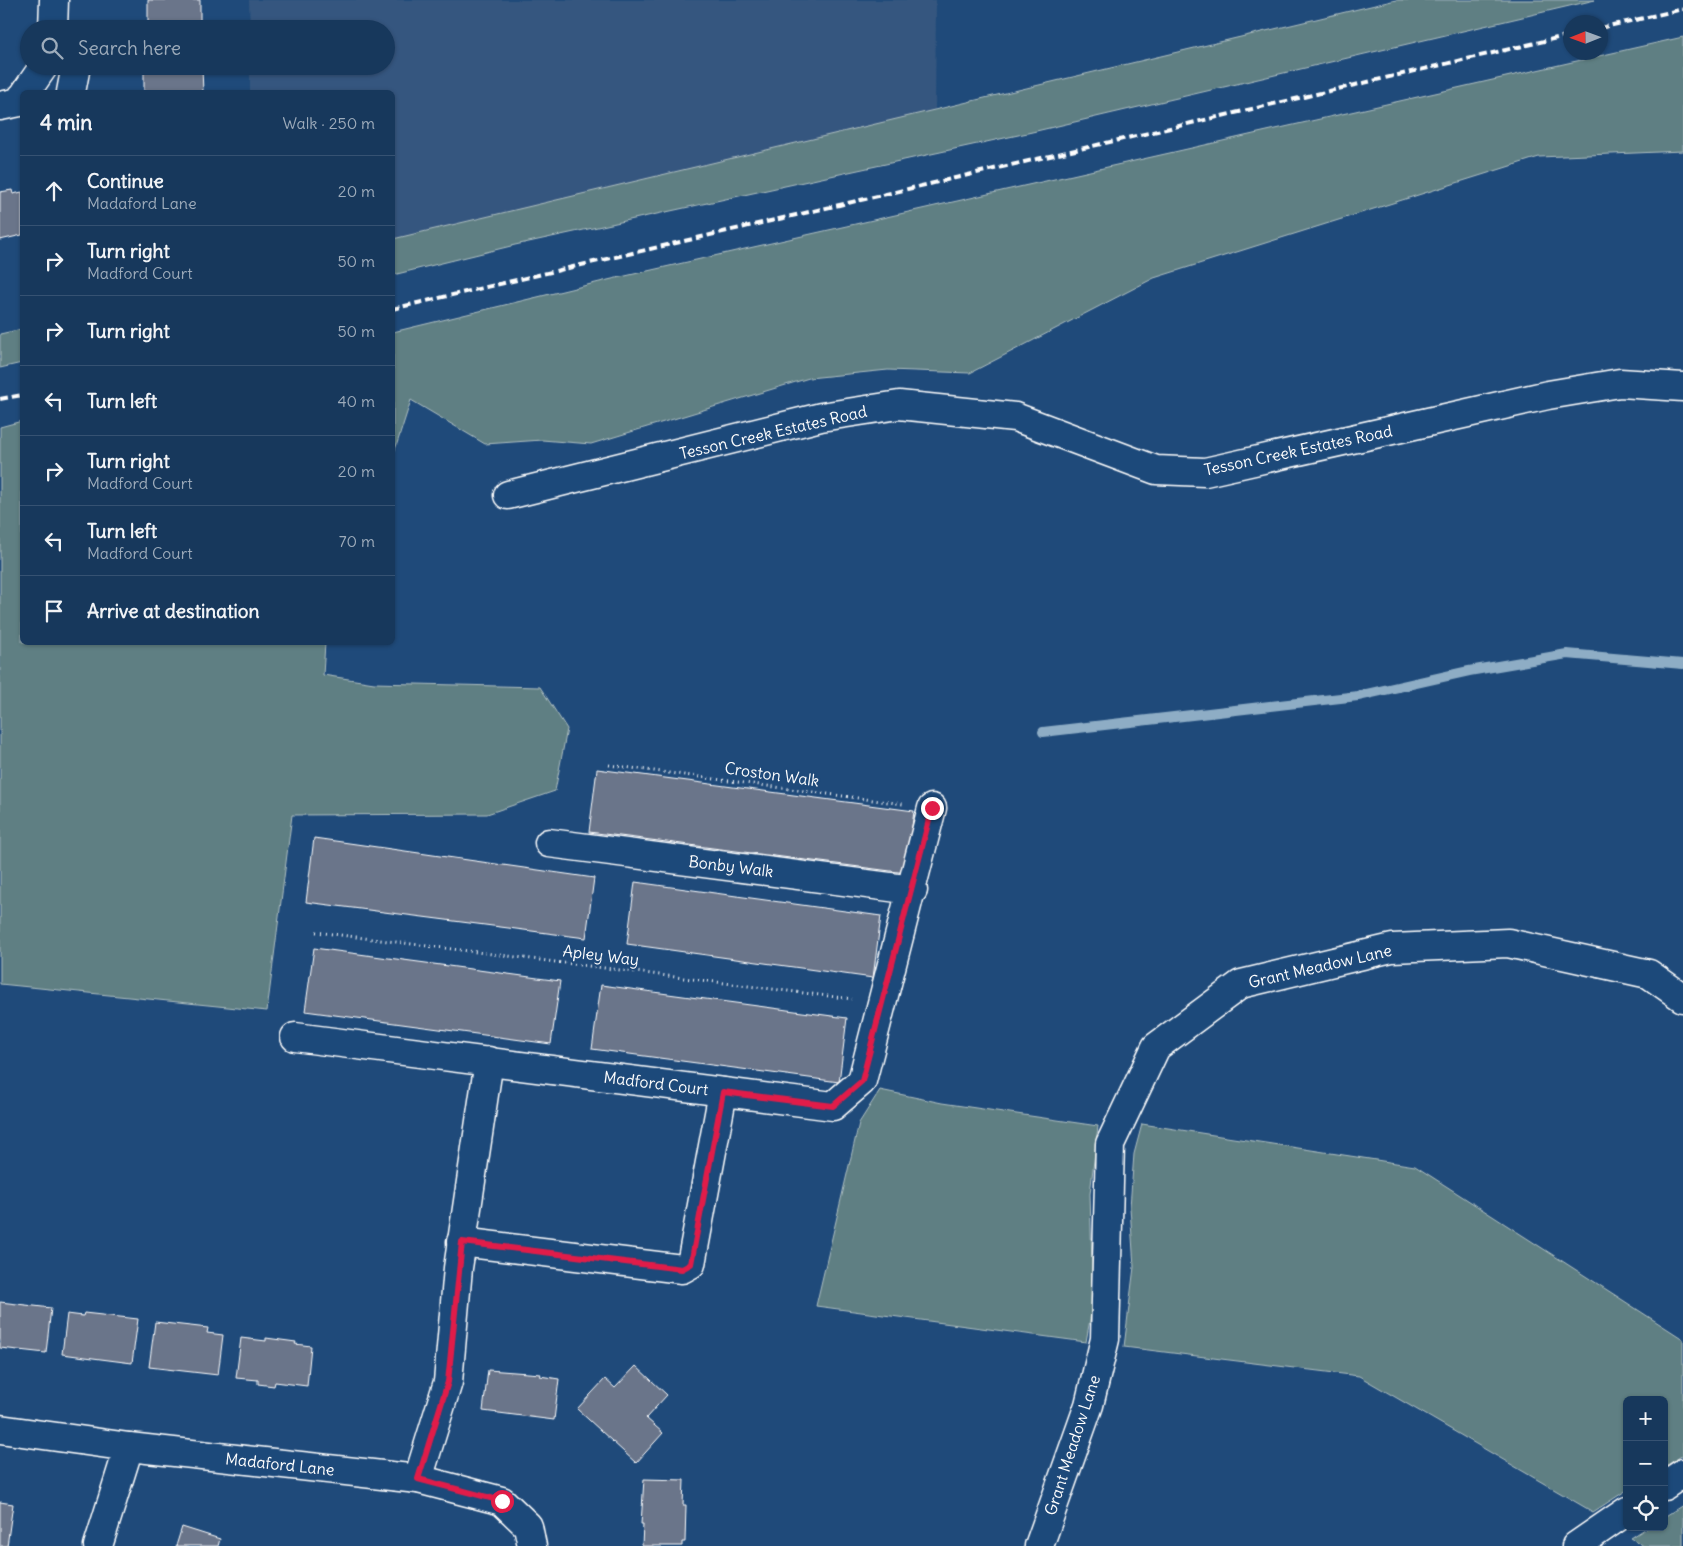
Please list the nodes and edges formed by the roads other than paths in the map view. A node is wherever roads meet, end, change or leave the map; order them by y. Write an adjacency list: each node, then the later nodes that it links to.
1 (37, 75): 3 (street)
2 (74, 75): 4 (street)
3 (26, 90)
4 (71, 90)
5 (1683, 387): 6 (street, Tesson Creek Estates Road)
6 (508, 494)
7 (932, 808): 9 (street, Madford Court)
8 (549, 843): 9 (street, Bonby Walk)
9 (913, 890): 13 (street, Madford Court)
10 (1680, 990): 23 (street, Grant Meadow Lane)
11 (295, 1037): 12 (street, Madford Court)
12 (489, 1061): 13 (street, Madford Court); 14 (street)
13 (723, 1092): 14 (street)
14 (462, 1242): 18 (street)
15 (0, 1429): 16 (street, Madaford Lane)
16 (129, 1447): 18 (street, Madaford Lane); 21 (street)
17 (1683, 1474): 19 (street)
18 (418, 1479): 22 (street, Madaford Lane)
19 (1668, 1483)
20 (1623, 1515): 24 (street)
21 (98, 1546)
22 (532, 1546)
23 (1039, 1546)
24 (1576, 1546)

